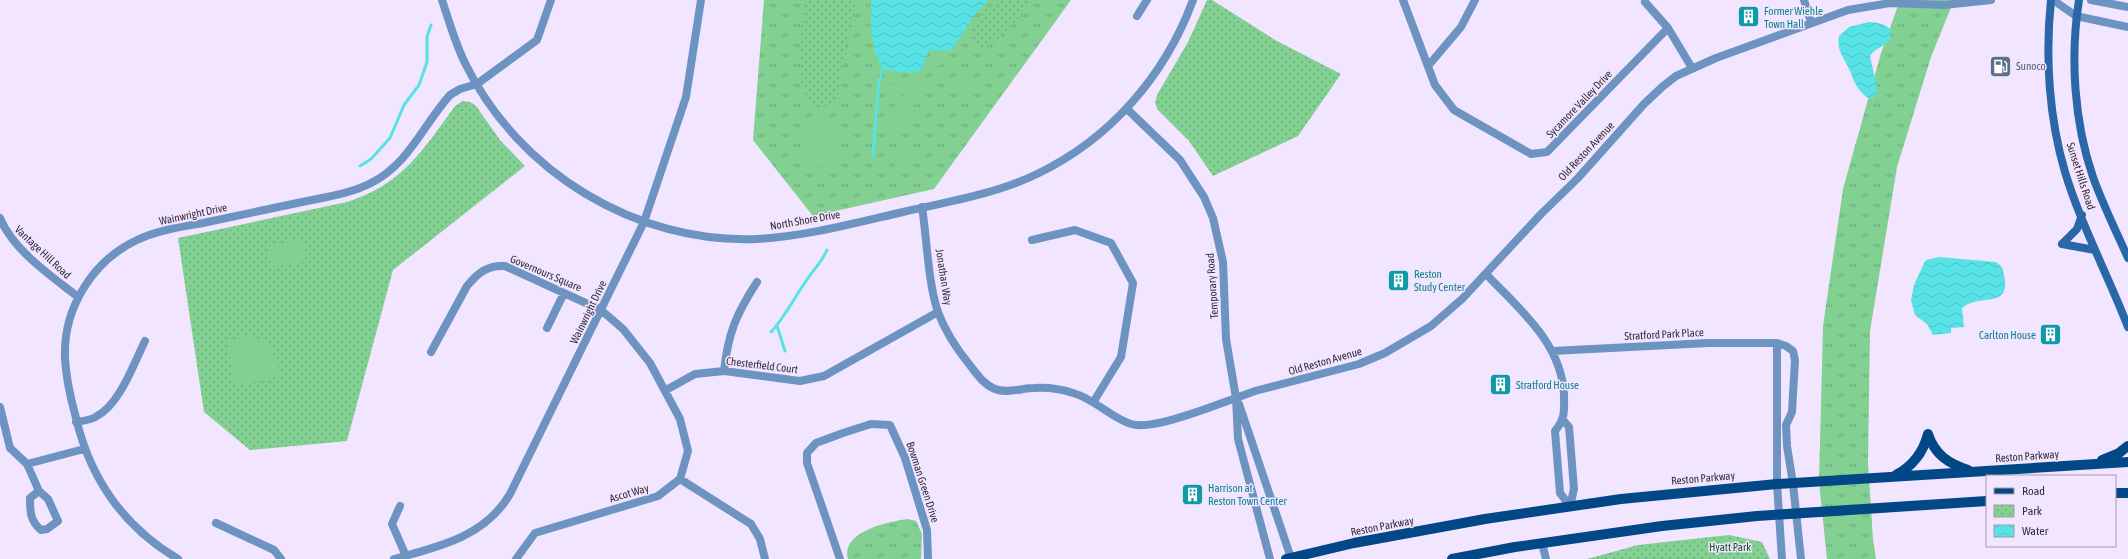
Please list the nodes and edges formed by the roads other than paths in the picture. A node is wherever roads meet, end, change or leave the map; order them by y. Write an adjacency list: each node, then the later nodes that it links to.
1 (442, 0): 22 (street, North Shore Drive)
2 (551, 0): 22 (street, Wainwright Drive)
3 (701, 0): 27 (street, Wainwright Drive)
4 (1147, 0): 15 (street)
5 (1193, 0): 23 (street, North Shore Drive)
6 (1403, 0): 20 (street, Sycamore Valley Drive)
7 (1475, 0): 20 (street)
8 (1804, 0): 17 (street)
9 (1991, 0): 17 (street, Old Reston Avenue)
10 (2052, 0): 16 (street); 25 (main road, Sunset Hills Road)
11 (2079, 0): 16 (main road, Sunset Hills Road)
12 (2091, 0): 14 (street)
13 (1646, 1): 19 (street)
14 (2128, 7)
15 (1137, 16)
16 (2076, 16): 18 (street); 30 (main road, Sunset Hills Road)
17 (1811, 22): 21 (street, Old Reston Avenue)
18 (2128, 27)
19 (1668, 28): 20 (street, Sycamore Valley Drive); 21 (street)
20 (1428, 66)
21 (1692, 68): 31 (street, Old Reston Avenue)
22 (477, 84): 27 (street, North Shore Drive); 34 (street, Wainwright Drive)
23 (1127, 109): 24 (street, North Shore Drive); 45 (street, Temporary Road)
24 (922, 207): 27 (street, North Shore Drive); 36 (street, Jonathan Way)
25 (2082, 215): 29 (main road, Sunset Hills Road); 29 (main road)
26 (0, 218): 34 (street, Vantage Hill Road)
27 (644, 222): 35 (street, Wainwright Drive)
28 (1032, 240): 46 (street)
29 (2095, 250): 37 (main road, Sunset Hills Road)
30 (2128, 258)
31 (1486, 274): 41 (street); 45 (street, Old Reston Avenue)
32 (757, 282): 43 (street)
33 (564, 293): 35 (street, Governours Square); 38 (street); 42 (street, Governours Square)
34 (78, 297): 49 (street, Wainwright Drive)
35 (601, 310): 44 (street); 70 (street, Wainwright Drive)
36 (938, 312): 43 (street, Chesterfield Court); 46 (street, Jonathan Way)
37 (2128, 327)
38 (547, 328)
39 (145, 341): 49 (street)
40 (1777, 343): 41 (street, Stratford Park Place); 58 (street); 59 (street)
41 (1553, 351): 48 (street)
42 (431, 352)
43 (724, 371): 44 (street, Chesterfield Court)
44 (666, 390): 57 (street)
45 (1236, 398): 46 (street, Jonathan Way); 78 (street, Temporary Road); 79 (street, Temporary Road)
46 (1094, 401)
47 (0, 408): 53 (street)
48 (1563, 420): 65 (street); 65 (street)
49 (76, 422): 51 (street, Wainwright Drive)
50 (2128, 446): 54 (main road)
51 (84, 449): 53 (street); 71 (street, Wainwright Drive)
52 (2128, 462): 54 (main road, Reston Parkway)
53 (27, 464): 60 (street)
54 (2089, 464): 55 (main road, Reston Parkway)
55 (1972, 472): 56 (main road, Reston Parkway); 56 (main road)
56 (1887, 477): 59 (main road, Reston Parkway)
57 (680, 479): 74 (street, Ascot Way); 75 (street)
58 (1777, 484): 59 (main road, Reston Parkway); 65 (main road, Reston Parkway); 67 (street)
59 (1794, 484): 66 (street)
60 (39, 491): 60 (street)
61 (2128, 492): 62 (main road)
62 (2116, 493)
63 (1986, 501): 66 (main road)
64 (400, 506): 70 (street)
65 (1570, 506): 79 (main road, Reston Parkway)
66 (1797, 514): 67 (main road); 83 (street)
67 (1779, 515): 69 (main road); 82 (street)
68 (216, 523): 72 (street)
69 (1542, 543): 80 (main road); 81 (street)
70 (406, 556): 73 (street, Wainwright Drive)
71 (178, 559)
72 (281, 559)
73 (394, 559)
74 (516, 559)
75 (765, 559)
76 (840, 559): 77 (street, Bowman Green Drive)
77 (928, 559)
78 (1270, 559)
79 (1289, 559)
80 (1452, 559)
81 (1546, 559)
82 (1782, 559)
83 (1801, 559)

